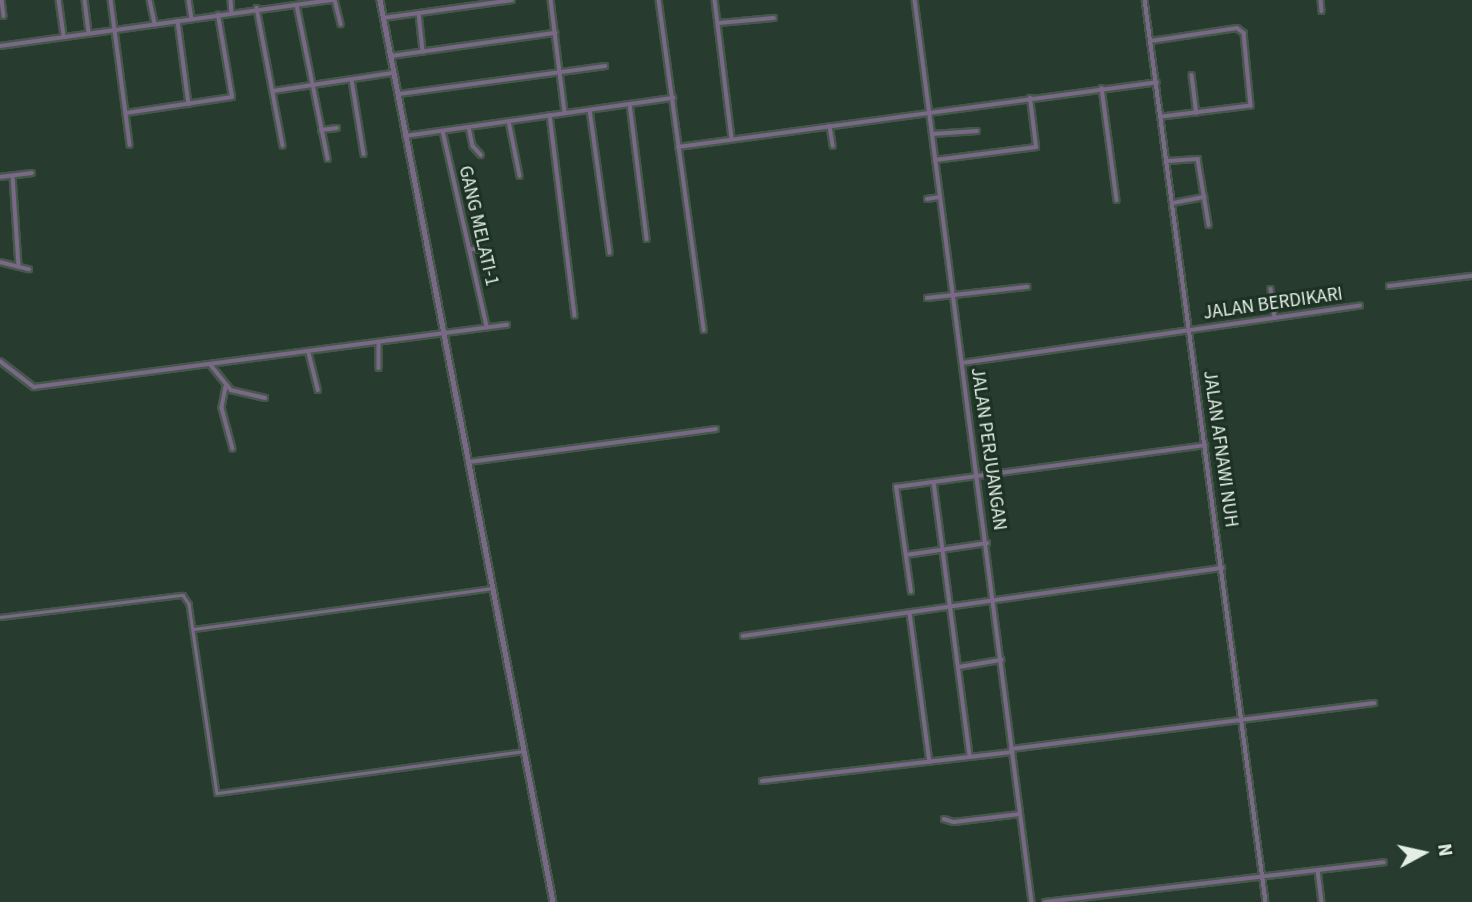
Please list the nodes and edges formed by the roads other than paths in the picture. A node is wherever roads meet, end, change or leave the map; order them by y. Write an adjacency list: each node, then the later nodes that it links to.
1 (2, 0): 25 (street)
2 (59, 0): 36 (street)
3 (85, 0): 34 (street)
4 (111, 0): 33 (street)
5 (150, 0): 31 (street)
6 (189, 0): 28 (street)
7 (230, 0): 22 (street)
8 (334, 0): 17 (street); 32 (street)
9 (380, 0): 26 (street)
10 (512, 0): 23 (street)
11 (551, 0): 35 (street)
12 (659, 0): 51 (street)
13 (715, 0): 30 (street)
14 (915, 0): 56 (street, JALAN PERJUANGAN)
15 (1145, 0): 37 (street, JALAN AFNAWI NUH)
16 (1321, 0): 21 (street)
17 (312, 1): 19 (street)
18 (272, 2): 19 (street); 20 (street)
19 (297, 5): 47 (street)
20 (257, 8): 22 (street); 49 (street)
21 (1322, 11)
22 (232, 13): 24 (street)
23 (419, 13): 26 (street); 39 (street)
24 (218, 15): 28 (street); 53 (street)
25 (4, 16)
26 (383, 18): 40 (street)
27 (774, 18): 30 (street)
28 (192, 19): 29 (street)
29 (178, 21): 31 (street); 53 (street)
30 (718, 23): 71 (street)
31 (155, 24): 33 (street)
32 (341, 24)
33 (116, 29): 34 (street); 57 (street)
34 (89, 33): 36 (street)
35 (555, 33): 39 (street); 42 (street)
36 (64, 36): 38 (street)
37 (1151, 41): 46 (street, JALAN AFNAWI NUH); 59 (street)
38 (0, 46)
39 (423, 51): 40 (street)
40 (389, 56): 43 (street)
41 (605, 66): 42 (street)
42 (560, 72): 50 (street); 58 (street)
43 (392, 73): 45 (street); 50 (street)
44 (1192, 75): 59 (street)
45 (352, 80): 47 (street); 76 (street)
46 (1157, 82): 48 (street); 61 (street, JALAN AFNAWI NUH)
47 (312, 86): 49 (street); 66 (street)
48 (1102, 89): 52 (street); 88 (street)
49 (273, 91): 73 (street)
50 (397, 94): 70 (street)
51 (673, 98): 54 (street); 75 (street)
52 (1030, 99): 56 (street); 79 (street)
53 (189, 104): 57 (street)
54 (631, 104): 55 (street); 91 (street)
55 (590, 110): 58 (street); 94 (street)
56 (929, 112): 63 (street); 69 (street, JALAN PERJUANGAN)
57 (126, 113): 72 (street)
58 (565, 113): 60 (street)
59 (1198, 113): 61 (street)
60 (550, 115): 62 (street); 105 (street)
61 (1161, 117): 80 (street, JALAN AFNAWI NUH)
62 (509, 121): 64 (street); 83 (street)
63 (830, 126): 71 (street); 74 (street)
64 (469, 127): 67 (street); 77 (street)
65 (337, 128): 66 (street)
66 (320, 130): 78 (street)
67 (443, 131): 70 (street); 92 (street, GANG MELATI-1)
68 (977, 131): 69 (street)
69 (932, 134): 79 (street, JALAN PERJUANGAN)
70 (405, 136): 111 (street)
71 (732, 139): 75 (street)
72 (130, 145)
73 (283, 146)
74 (833, 146)
75 (678, 147): 110 (street)
76 (364, 153)
77 (481, 155)
78 (328, 159)
79 (935, 159): 85 (street, JALAN PERJUANGAN)
80 (1168, 161): 86 (street); 89 (street, JALAN AFNAWI NUH)
81 (32, 173): 82 (street)
82 (13, 176): 84 (street); 96 (street)
83 (520, 176)
84 (0, 177)
85 (940, 197): 87 (street); 102 (street, JALAN PERJUANGAN)
86 (1204, 197): 89 (street); 90 (street)
87 (927, 199)
88 (1117, 200)
89 (1173, 203): 109 (street, JALAN AFNAWI NUH)
90 (1209, 225)
91 (647, 239)
92 (469, 249): 93 (street); 108 (street, GANG MELATI-1)
93 (487, 250)
94 (610, 253)
95 (0, 262): 96 (street)
96 (19, 267): 97 (street)
97 (29, 269)
98 (1472, 276): 99 (street)
99 (1389, 286)
100 (1027, 287): 102 (street)
101 (1271, 289): 106 (street)
102 (954, 296): 103 (street); 115 (street, JALAN PERJUANGAN)
103 (927, 298)
104 (1360, 306): 106 (street, JALAN BERDIKARI)
105 (575, 315)
106 (1275, 318): 109 (street, JALAN BERDIKARI)
107 (507, 325): 108 (street)
108 (486, 327): 111 (street)
109 (1189, 329): 115 (street, JALAN BERDIKARI); 122 (street, JALAN AFNAWI NUH)
110 (704, 330)
111 (442, 332): 112 (street); 124 (street)
112 (379, 342): 113 (street); 117 (street)
113 (309, 353): 116 (street); 119 (street)
114 (0, 360): 116 (street)
115 (962, 363): 125 (street, JALAN PERJUANGAN)
116 (211, 365): 118 (street)
117 (379, 368)
118 (226, 387): 120 (street); 123 (street)
119 (317, 390)
120 (264, 398)
121 (716, 429): 124 (street)
122 (1206, 445): 125 (street); 130 (street, JALAN AFNAWI NUH)
123 (233, 449)
124 (467, 462): 131 (street)
125 (978, 477): 126 (street); 127 (street, JALAN PERJUANGAN)
126 (934, 482): 128 (street); 129 (street)
127 (987, 543): 128 (street); 133 (street, JALAN PERJUANGAN)
128 (943, 549): 129 (street); 134 (street)
129 (906, 555): 132 (street)
130 (1222, 568): 133 (street); 142 (street, JALAN AFNAWI NUH)
131 (492, 587): 137 (street); 143 (street)
132 (911, 592)
133 (994, 603): 134 (street); 139 (street, JALAN PERJUANGAN)
134 (951, 607): 135 (street); 140 (street)
135 (910, 613): 138 (street); 146 (street)
136 (0, 617): 137 (street)
137 (193, 629): 143 (street)
138 (743, 636)
139 (1002, 660): 140 (street); 144 (street, JALAN PERJUANGAN)
140 (959, 667): 145 (street)
141 (1374, 703): 142 (street)
142 (1242, 718): 144 (street); 152 (street, JALAN AFNAWI NUH)
143 (523, 751): 153 (street)
144 (1011, 751): 145 (street); 148 (street, JALAN PERJUANGAN)
145 (970, 757): 146 (street)
146 (930, 762): 147 (street)
147 (762, 781)
148 (1020, 814): 149 (street); 154 (street, JALAN PERJUANGAN)
149 (944, 818)
150 (1384, 862): 151 (street)
151 (1318, 870): 152 (street); 157 (street)
152 (1263, 877): 155 (street); 156 (street, JALAN AFNAWI NUH)
153 (553, 902)
154 (1032, 902)
155 (1045, 902)
156 (1266, 902)
157 (1322, 902)

